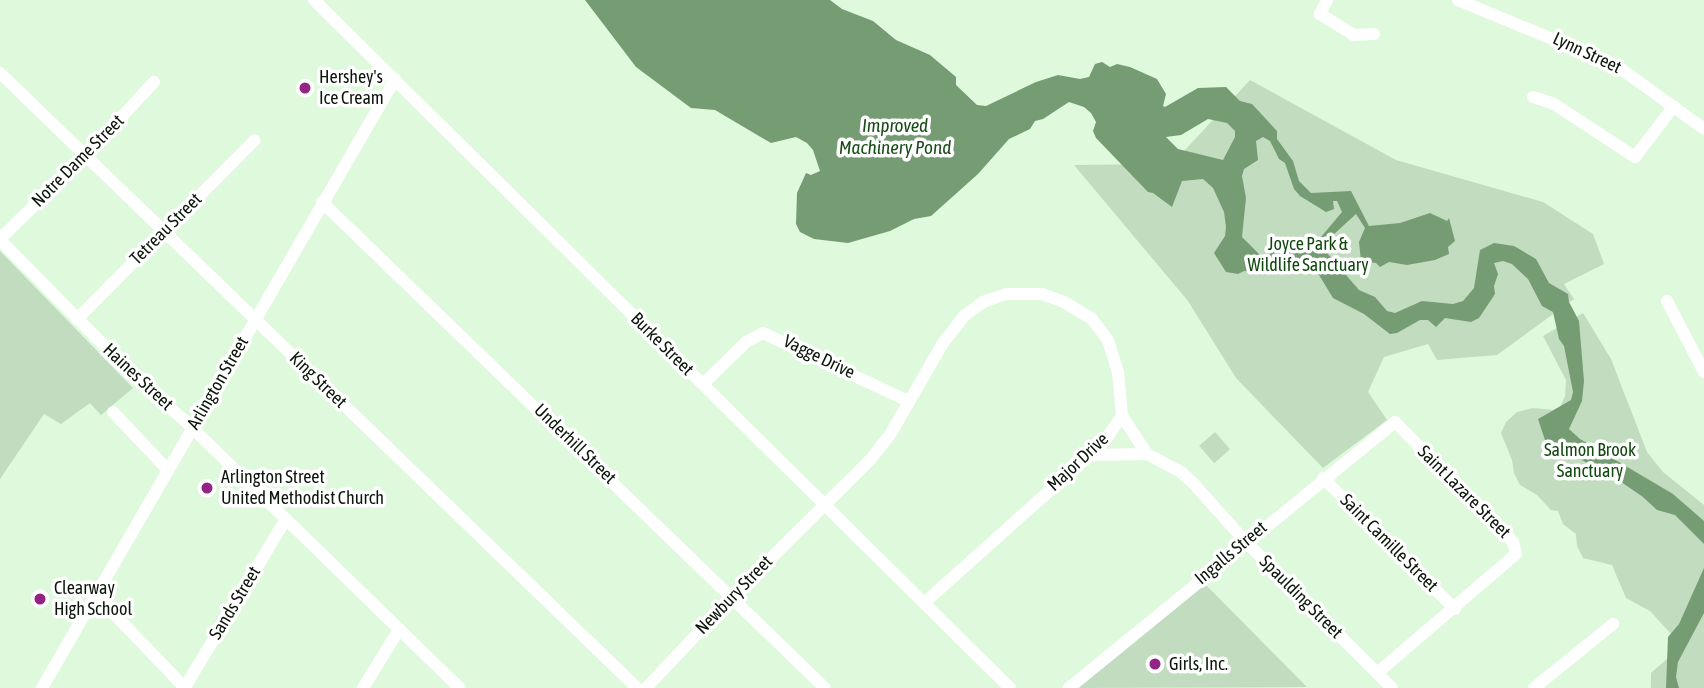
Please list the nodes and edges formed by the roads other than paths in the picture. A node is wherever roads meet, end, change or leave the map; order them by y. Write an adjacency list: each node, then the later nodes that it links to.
1 (314, 0): 6 (street, Burke Street)
2 (1327, 0): 4 (street)
3 (1458, 0): 9 (street, Lynn Street)
4 (1374, 34)
5 (1, 76): 12 (street, King Street)
6 (395, 79): 13 (street, Arlington Street); 20 (street, Burke Street)
7 (154, 82): 12 (street, Notre Dame Street)
8 (1532, 97): 9 (street)
9 (1674, 106): 10 (street, Lynn Street)
10 (1704, 129)
11 (255, 139): 14 (street, Tetreau Street)
12 (85, 155): 14 (street, King Street); 15 (street, Notre Dame Street)
13 (322, 202): 18 (street, Arlington Street); 34 (street, Underhill Street)
14 (163, 230): 17 (street, Tetreau Street); 18 (street, King Street)
15 (0, 239): 17 (street, Haines Street)
16 (1667, 301): 19 (street)
17 (78, 319): 25 (street, Haines Street)
18 (255, 319): 25 (street, Arlington Street); 44 (street, King Street)
19 (1704, 372)
20 (703, 384): 21 (street, Vagge Drive); 30 (street, Burke Street)
21 (908, 401): 23 (street, Major Drive); 30 (street, Major Drive)
22 (113, 412): 28 (street)
23 (1122, 416): 26 (street, Spaulding Street); 27 (street, Major Drive)
24 (1395, 422): 29 (street, Ingalls Street); 36 (street, Saint Lazare Street)
25 (192, 428): 28 (street, Arlington Street); 31 (street, Haines Street)
26 (1147, 454): 27 (street); 32 (street, Spaulding Street)
27 (1089, 456): 35 (street, Major Drive)
28 (168, 470): 33 (street, Arlington Street)
29 (1323, 478): 32 (street, Ingalls Street); 36 (street, Saint Camille Street)
30 (824, 504): 34 (street, Newbury Street); 35 (street, Burke Street)
31 (286, 519): 38 (street, Haines Street); 40 (street, Sands Street)
32 (1245, 541): 39 (street, Spaulding Street); 48 (street, Ingalls Street)
33 (96, 594): 40 (street); 41 (street, Arlington Street)
34 (733, 596): 45 (street, Newbury Street); 46 (street, Underhill Street)
35 (924, 603): 47 (street, Burke Street)
36 (1455, 609): 39 (street, Saint Lazare Street)
37 (1613, 624): 50 (street)
38 (399, 629): 42 (street); 43 (street, Haines Street)
39 (1377, 673): 49 (street, Spaulding Street)
40 (185, 687)
41 (42, 688)
42 (363, 688)
43 (460, 688)
44 (637, 688)
45 (646, 688)
46 (825, 688)
47 (1010, 688)
48 (1069, 688)
49 (1392, 688)
50 (1535, 688)

